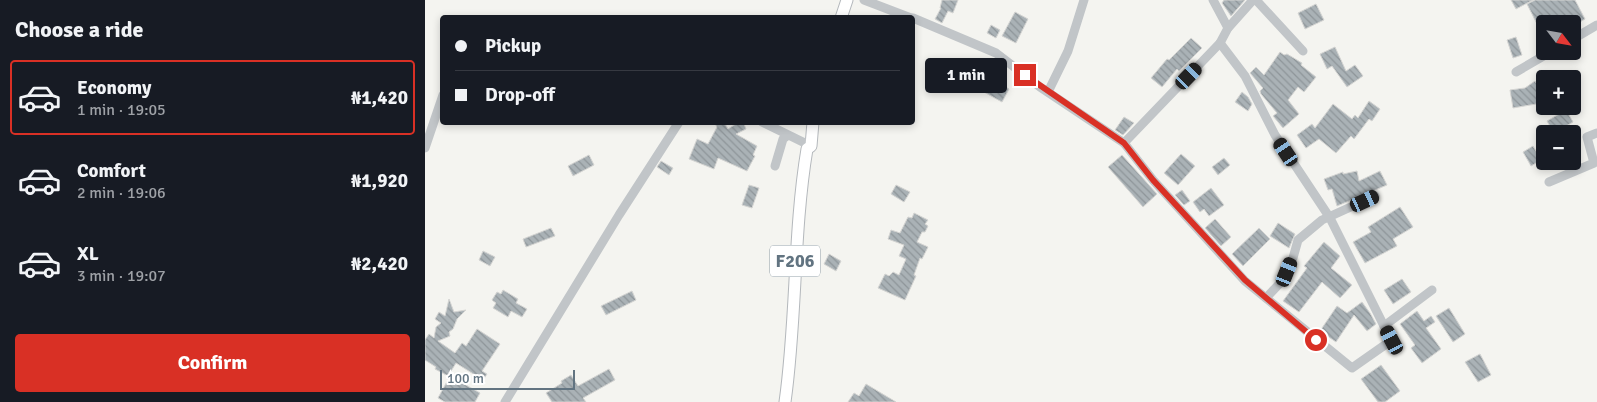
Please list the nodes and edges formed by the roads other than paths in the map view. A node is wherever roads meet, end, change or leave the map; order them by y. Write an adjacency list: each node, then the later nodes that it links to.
1 (847, 0): 6 (main road)
2 (864, 0): 7 (street)
3 (1084, 0): 16 (street)
4 (1213, 0): 10 (street)
5 (1255, 0): 10 (street); 13 (street)
6 (842, 15)
7 (904, 15)
8 (915, 19): 16 (street)
9 (1597, 25): 11 (street)
10 (1228, 28): 12 (street)
11 (1581, 34)
12 (1220, 43): 23 (street); 29 (street)
13 (1303, 51)
14 (1537, 60): 15 (street)
15 (1516, 72)
16 (1048, 92): 23 (street)
17 (440, 104): 25 (street)
18 (677, 125): 33 (street)
19 (767, 125): 22 (street)
20 (813, 125): 24 (main road, F206)
21 (1597, 133): 27 (street)
22 (787, 136): 24 (street); 26 (street)
23 (1124, 143): 31 (street)
24 (811, 146): 34 (main road, F206)
25 (425, 148)
26 (775, 166)
27 (1549, 182)
28 (1375, 196): 29 (street)
29 (1330, 218): 31 (street); 32 (street)
30 (1432, 290): 32 (street)
31 (1266, 298): 32 (street)
32 (1385, 326)
33 (505, 402)
34 (785, 402)

